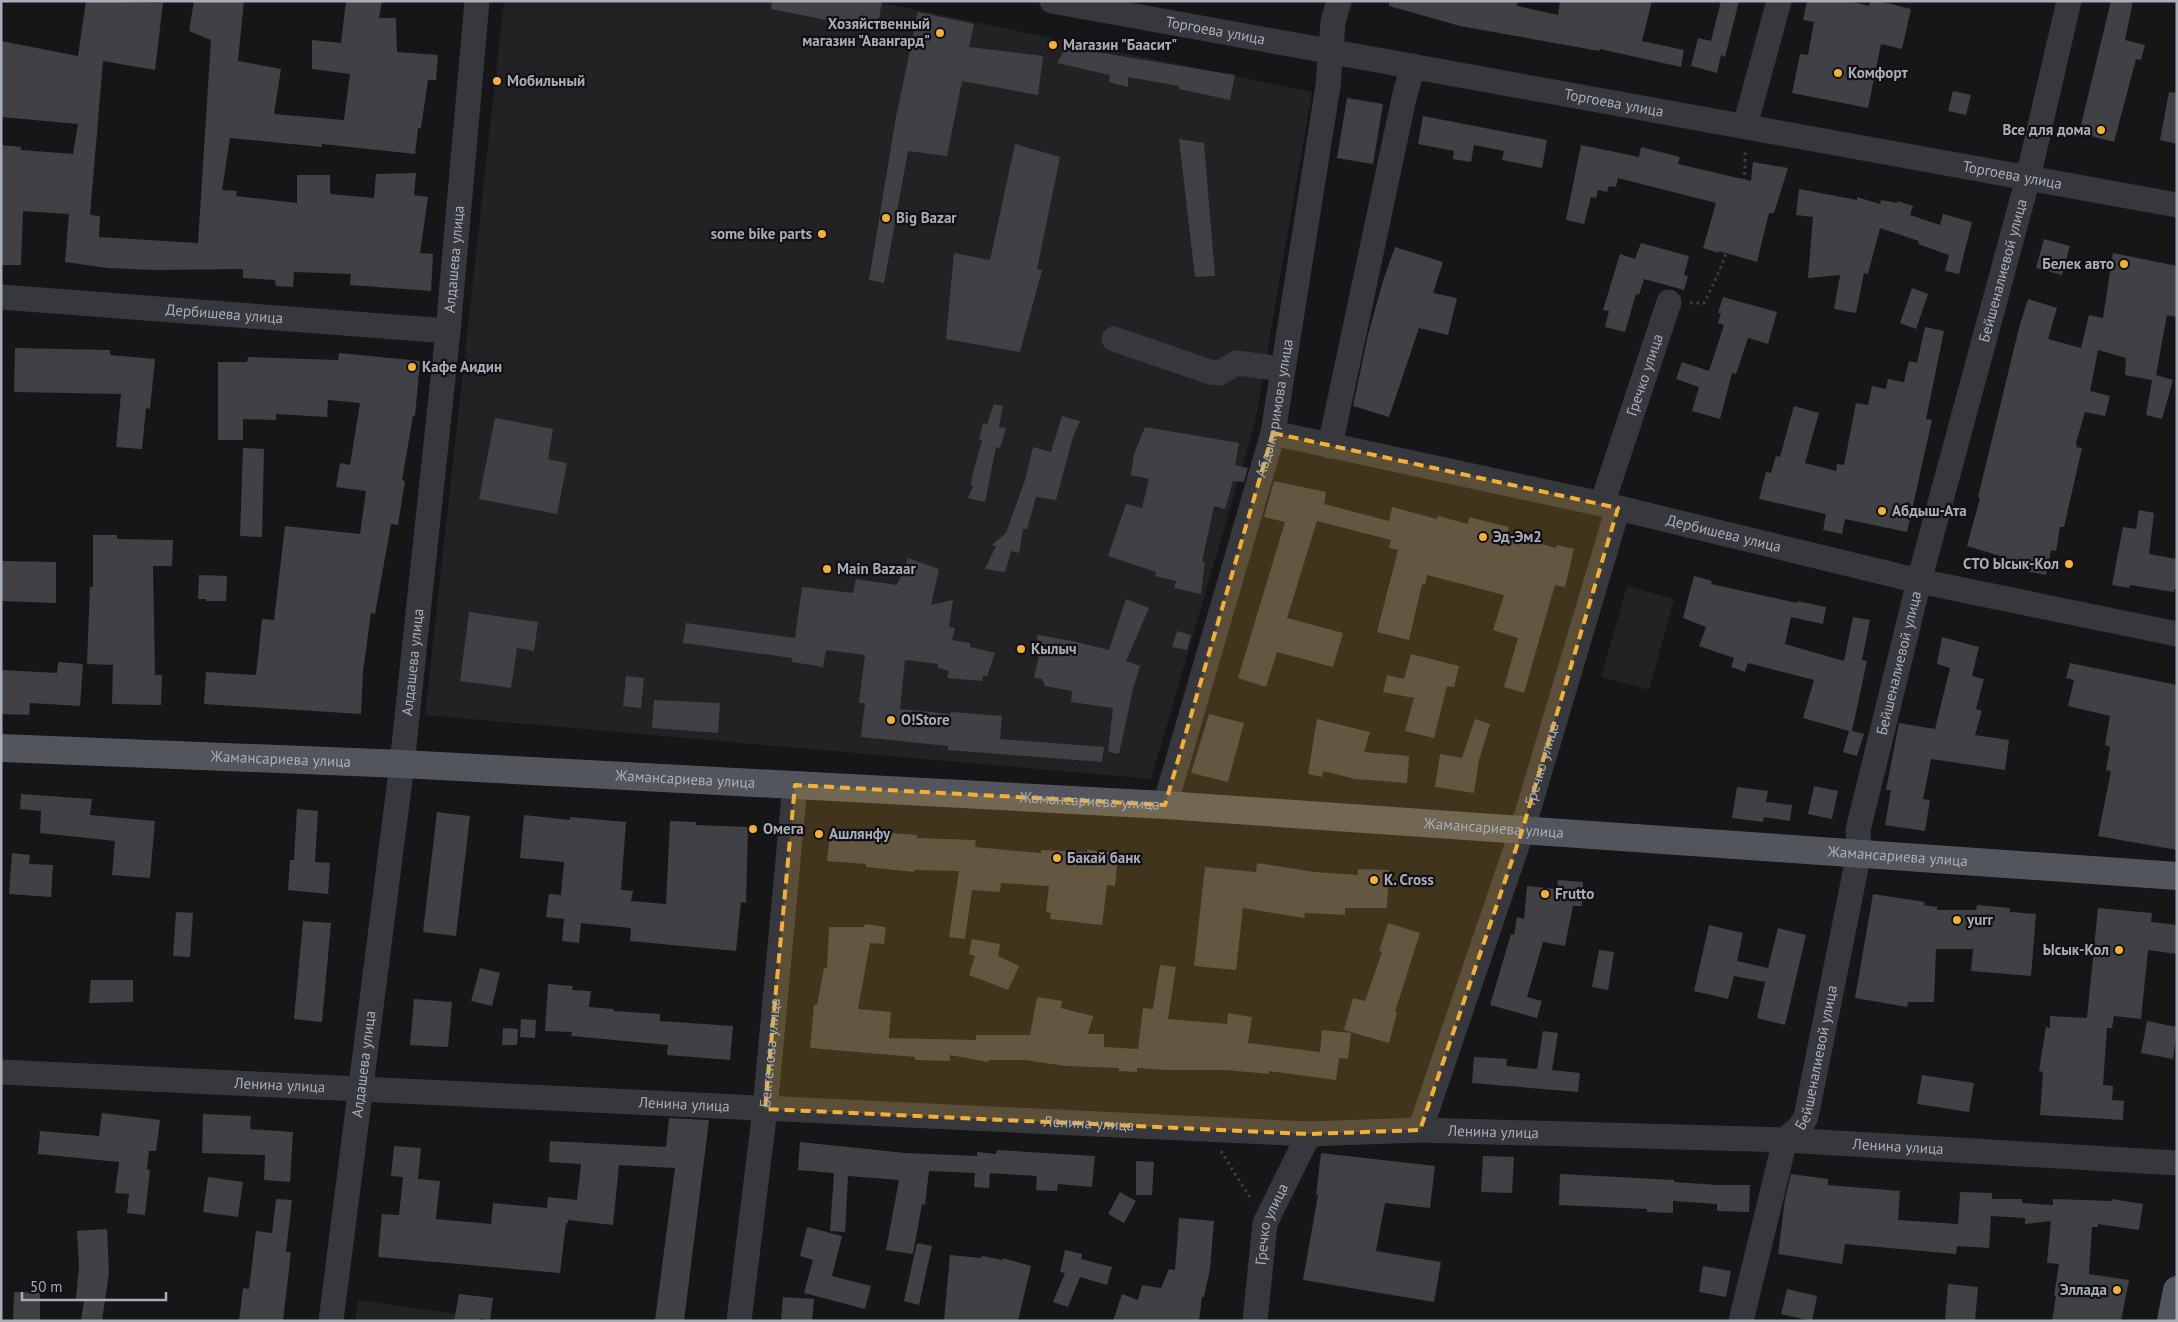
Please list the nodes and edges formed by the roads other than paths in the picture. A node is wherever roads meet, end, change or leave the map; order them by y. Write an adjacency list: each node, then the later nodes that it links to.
1 (477, 1): 13 (street, Алдашева улица)
2 (1052, 1): 6 (street, Торгоева улица)
3 (1339, 1): 6 (street, Абдыкеримова улица)
4 (1779, 1): 8 (street)
5 (2069, 1): 9 (street, Бейшеналиевой улица)
6 (1331, 52): 7 (street, Торгоева улица); 15 (street, Абдыкеримова улица)
7 (1413, 66): 8 (street, Торгоева улица); 17 (street)
8 (1745, 126): 9 (street, Торгоева улица)
9 (2028, 178): 10 (street, Торгоева улица); 19 (street, Бейшеналиевой улица)
10 (2177, 205)
11 (1, 297): 13 (street, Дербишева улица)
12 (1669, 302): 18 (street, Гречко улица)
13 (448, 331): 22 (street, Алдашева улица)
14 (1114, 339): 15 (street)
15 (1283, 369): 16 (street, Абдыкеримова улица)
16 (1272, 433): 17 (street, Дербишева улица); 24 (street, Абдыкеримова улица)
17 (1330, 446): 18 (street, Дербишева улица)
18 (1610, 506): 19 (street, Дербишева улица); 25 (street, Гречко улица)
19 (1919, 581): 20 (street, Дербишева улица); 26 (street, Бейшеналиевой улица)
20 (2177, 634)
21 (1, 748): 22 (main road, Жамансариева улица)
22 (402, 764): 23 (main road, Жамансариева улица); 29 (street, Алдашева улица)
23 (795, 785): 24 (main road, Жамансариева улица); 30 (street, Бектенова улица)
24 (1165, 805): 25 (main road, Жамансариева улица)
25 (1522, 831): 26 (main road, Жамансариева улица); 31 (street, Гречко улица)
26 (1859, 853): 27 (main road, Жамансариева улица); 33 (street, Бейшеналиевой улица)
27 (2177, 876)
28 (1, 1072): 29 (street, Ленина улица)
29 (361, 1090): 30 (street, Ленина улица); 36 (street, Алдашева улица)
30 (765, 1109): 32 (street, Ленина улица); 37 (street, Бектенова улица)
31 (1420, 1130): 32 (street, Ленина улица); 33 (street, Ленина улица)
32 (1309, 1134): 38 (street, Гречко улица)
33 (1785, 1140): 34 (street, Ленина улица); 39 (street, Бейшеналиевой улица)
34 (2177, 1163)
35 (2177, 1290): 40 (main road)
36 (331, 1321)
37 (739, 1321)
38 (1255, 1321)
39 (1741, 1321)
40 (2171, 1321)

